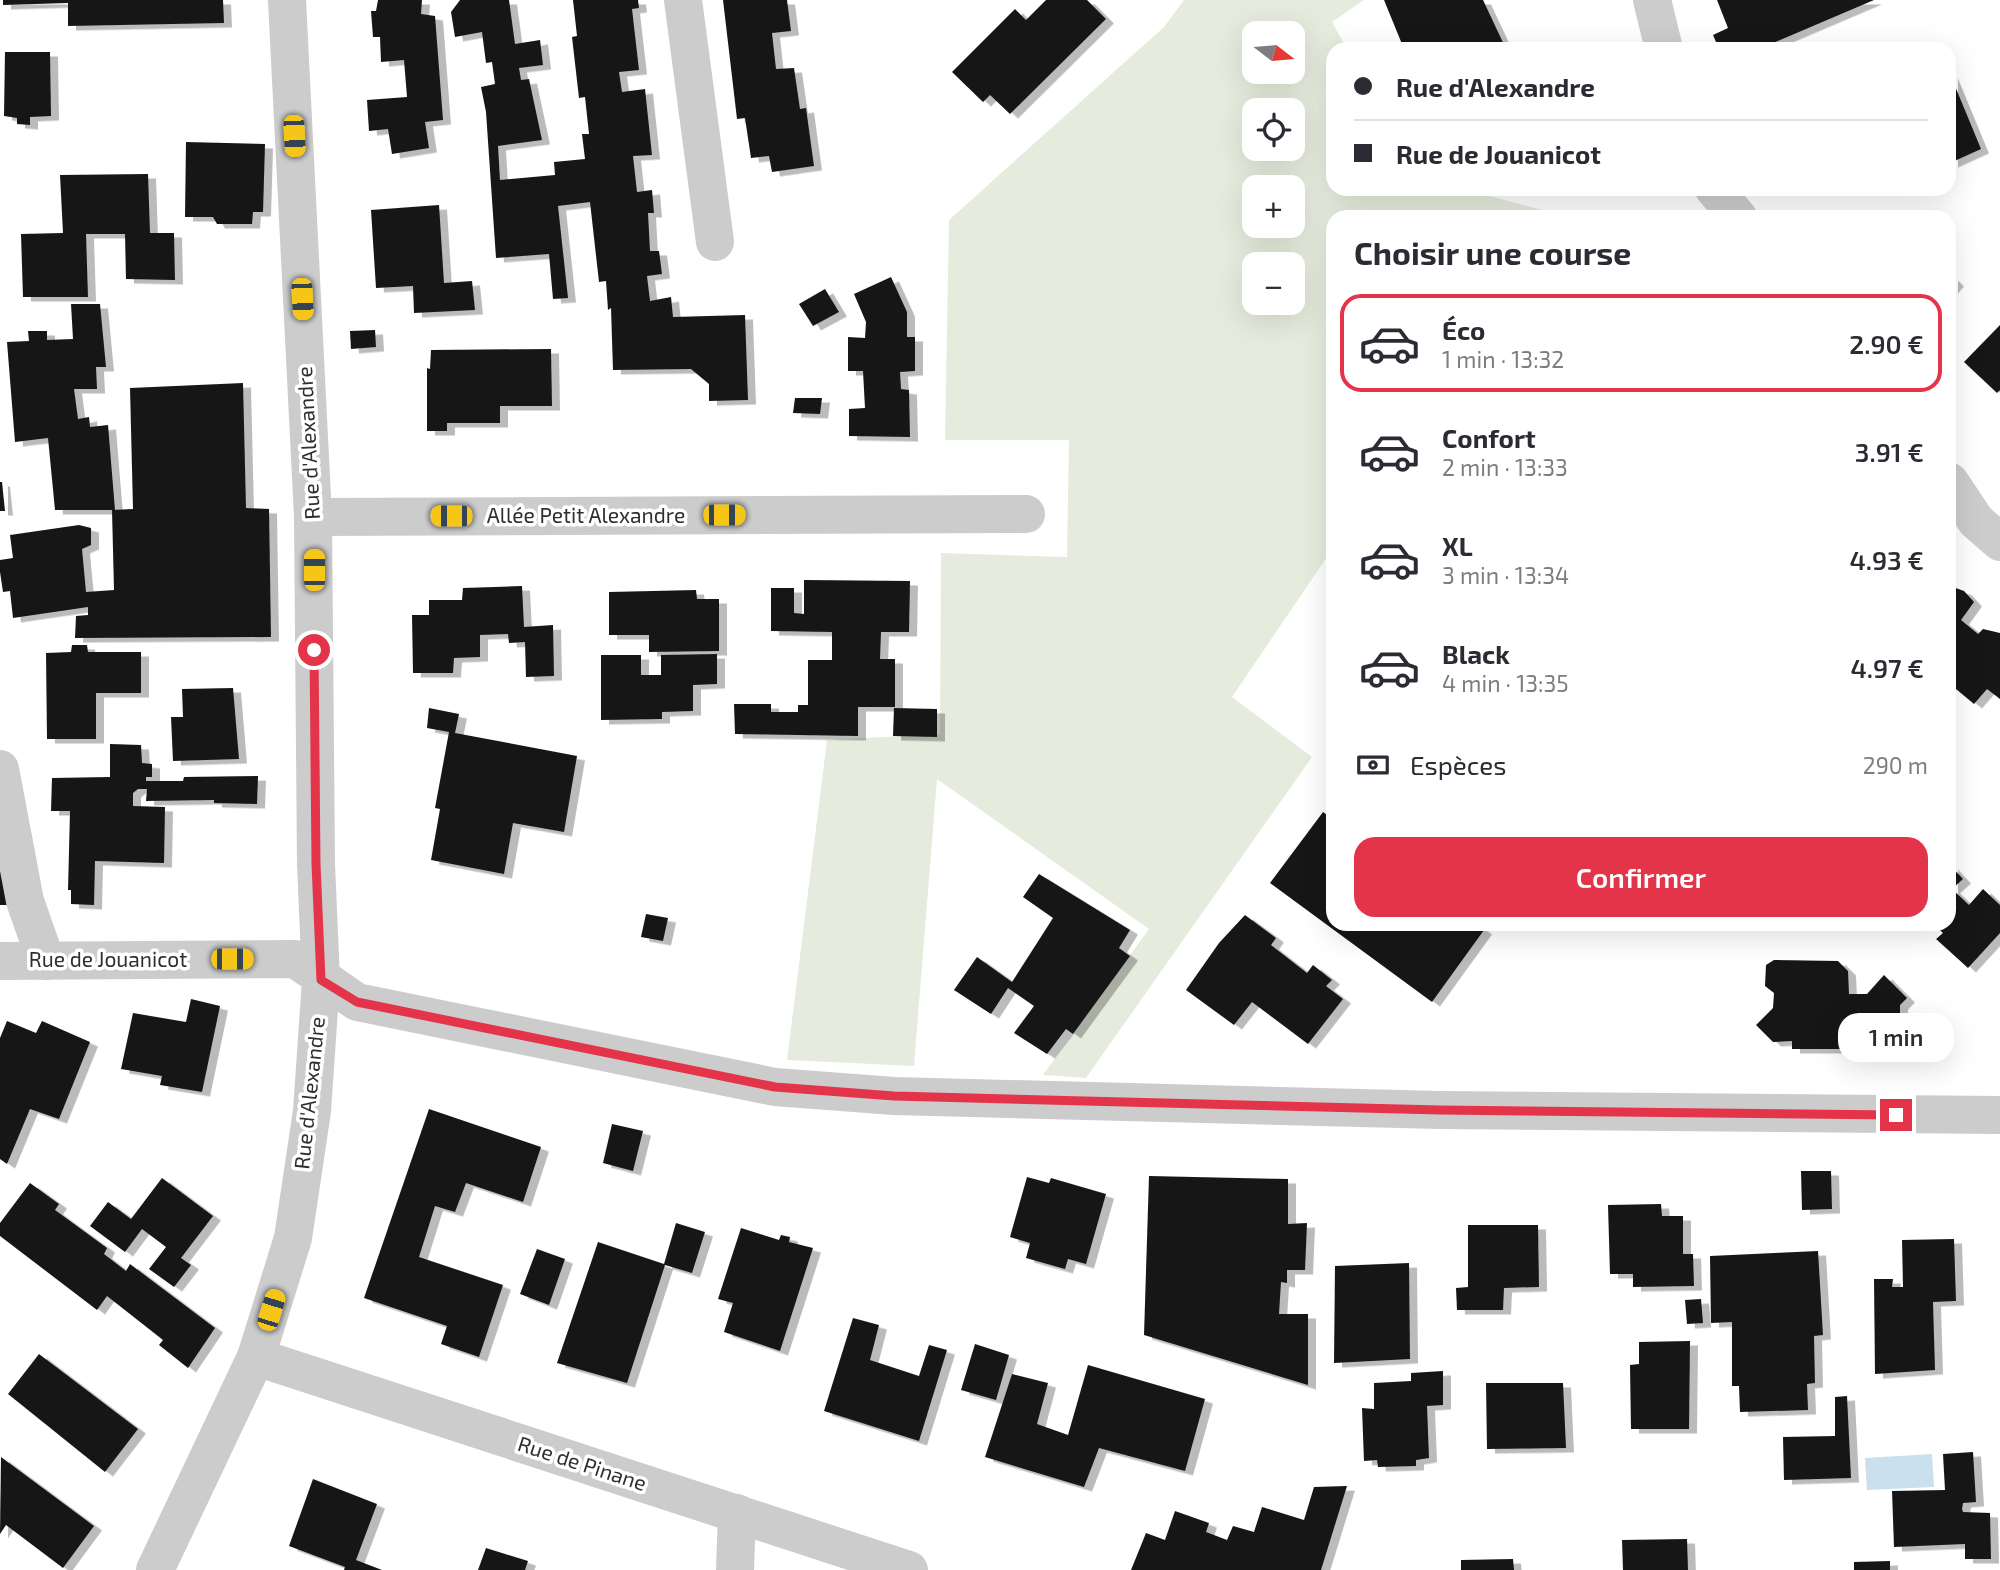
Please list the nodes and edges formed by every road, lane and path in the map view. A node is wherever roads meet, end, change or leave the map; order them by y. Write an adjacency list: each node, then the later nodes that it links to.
1 (287, 0): 10 (street, Rue d'Alexandre)
2 (683, 0): 7 (street)
3 (1653, 0): 4 (street)
4 (1662, 42)
5 (1720, 196): 6 (street)
6 (1732, 210)
7 (715, 242)
8 (1956, 491): 11 (street)
9 (1026, 514): 10 (street, Allée Petit Alexandre)
10 (313, 517): 15 (street, Rue d'Alexandre)
11 (2000, 542)
12 (0, 769): 14 (street)
13 (0, 961): 14 (street, Rue de Jouanicot)
14 (46, 961): 15 (street, Rue de Jouanicot)
15 (321, 980): 16 (street, Rue de Jouanicot); 17 (street, Rue d'Alexandre)
16 (2000, 1115)
17 (256, 1357): 18 (street, Rue de Pinane); 19 (street, Rue d'Alexandre)
18 (737, 1513): 20 (street); 21 (street, Rue de Pinane)
19 (155, 1570)
20 (735, 1570)
21 (909, 1570)

